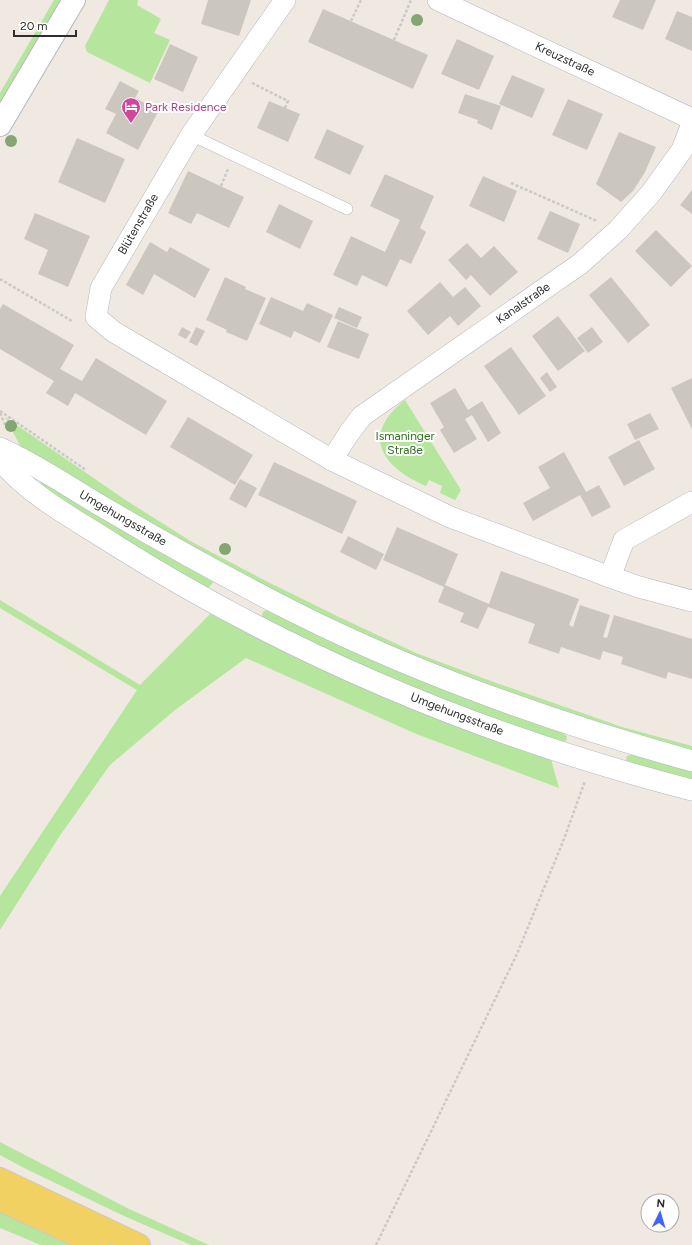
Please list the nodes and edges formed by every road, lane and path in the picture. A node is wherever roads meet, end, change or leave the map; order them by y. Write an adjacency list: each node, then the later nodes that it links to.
1 (74, 0): 12 (street)
2 (285, 0): 8 (street, Blütenstraße)
3 (361, 0): 6 (path)
4 (411, 0): 7 (path)
5 (438, 0): 10 (street, Kreuzstraße)
6 (351, 21)
7 (394, 40)
8 (233, 74): 9 (path); 13 (street, Blütenstraße)
9 (285, 108)
10 (692, 119)
11 (692, 124): 16 (street, Kanalstraße)
12 (0, 125)
13 (191, 135): 15 (lane); 22 (street, Blütenstraße)
14 (512, 183): 16 (path)
15 (347, 208)
16 (618, 230): 22 (street, Kanalstraße)
17 (0, 279): 18 (path)
18 (72, 321)
19 (0, 411): 23 (path)
20 (0, 448): 26 (street, Umgehungsstraße)
21 (0, 460): 28 (street, Umgehungsstraße)
22 (332, 460): 25 (street)
23 (92, 474)
24 (692, 502): 25 (street)
25 (610, 577): 27 (street)
26 (246, 587): 28 (street); 29 (street, Umgehungsstraße)
27 (692, 601)
28 (232, 612): 30 (street, Umgehungsstraße)
29 (692, 761)
30 (592, 762): 31 (street, Umgehungsstraße); 36 (path)
31 (692, 790)
32 (0, 1179): 35 (main road)
33 (0, 1200): 34 (main road)
34 (98, 1245)
35 (139, 1245)
36 (376, 1245)

